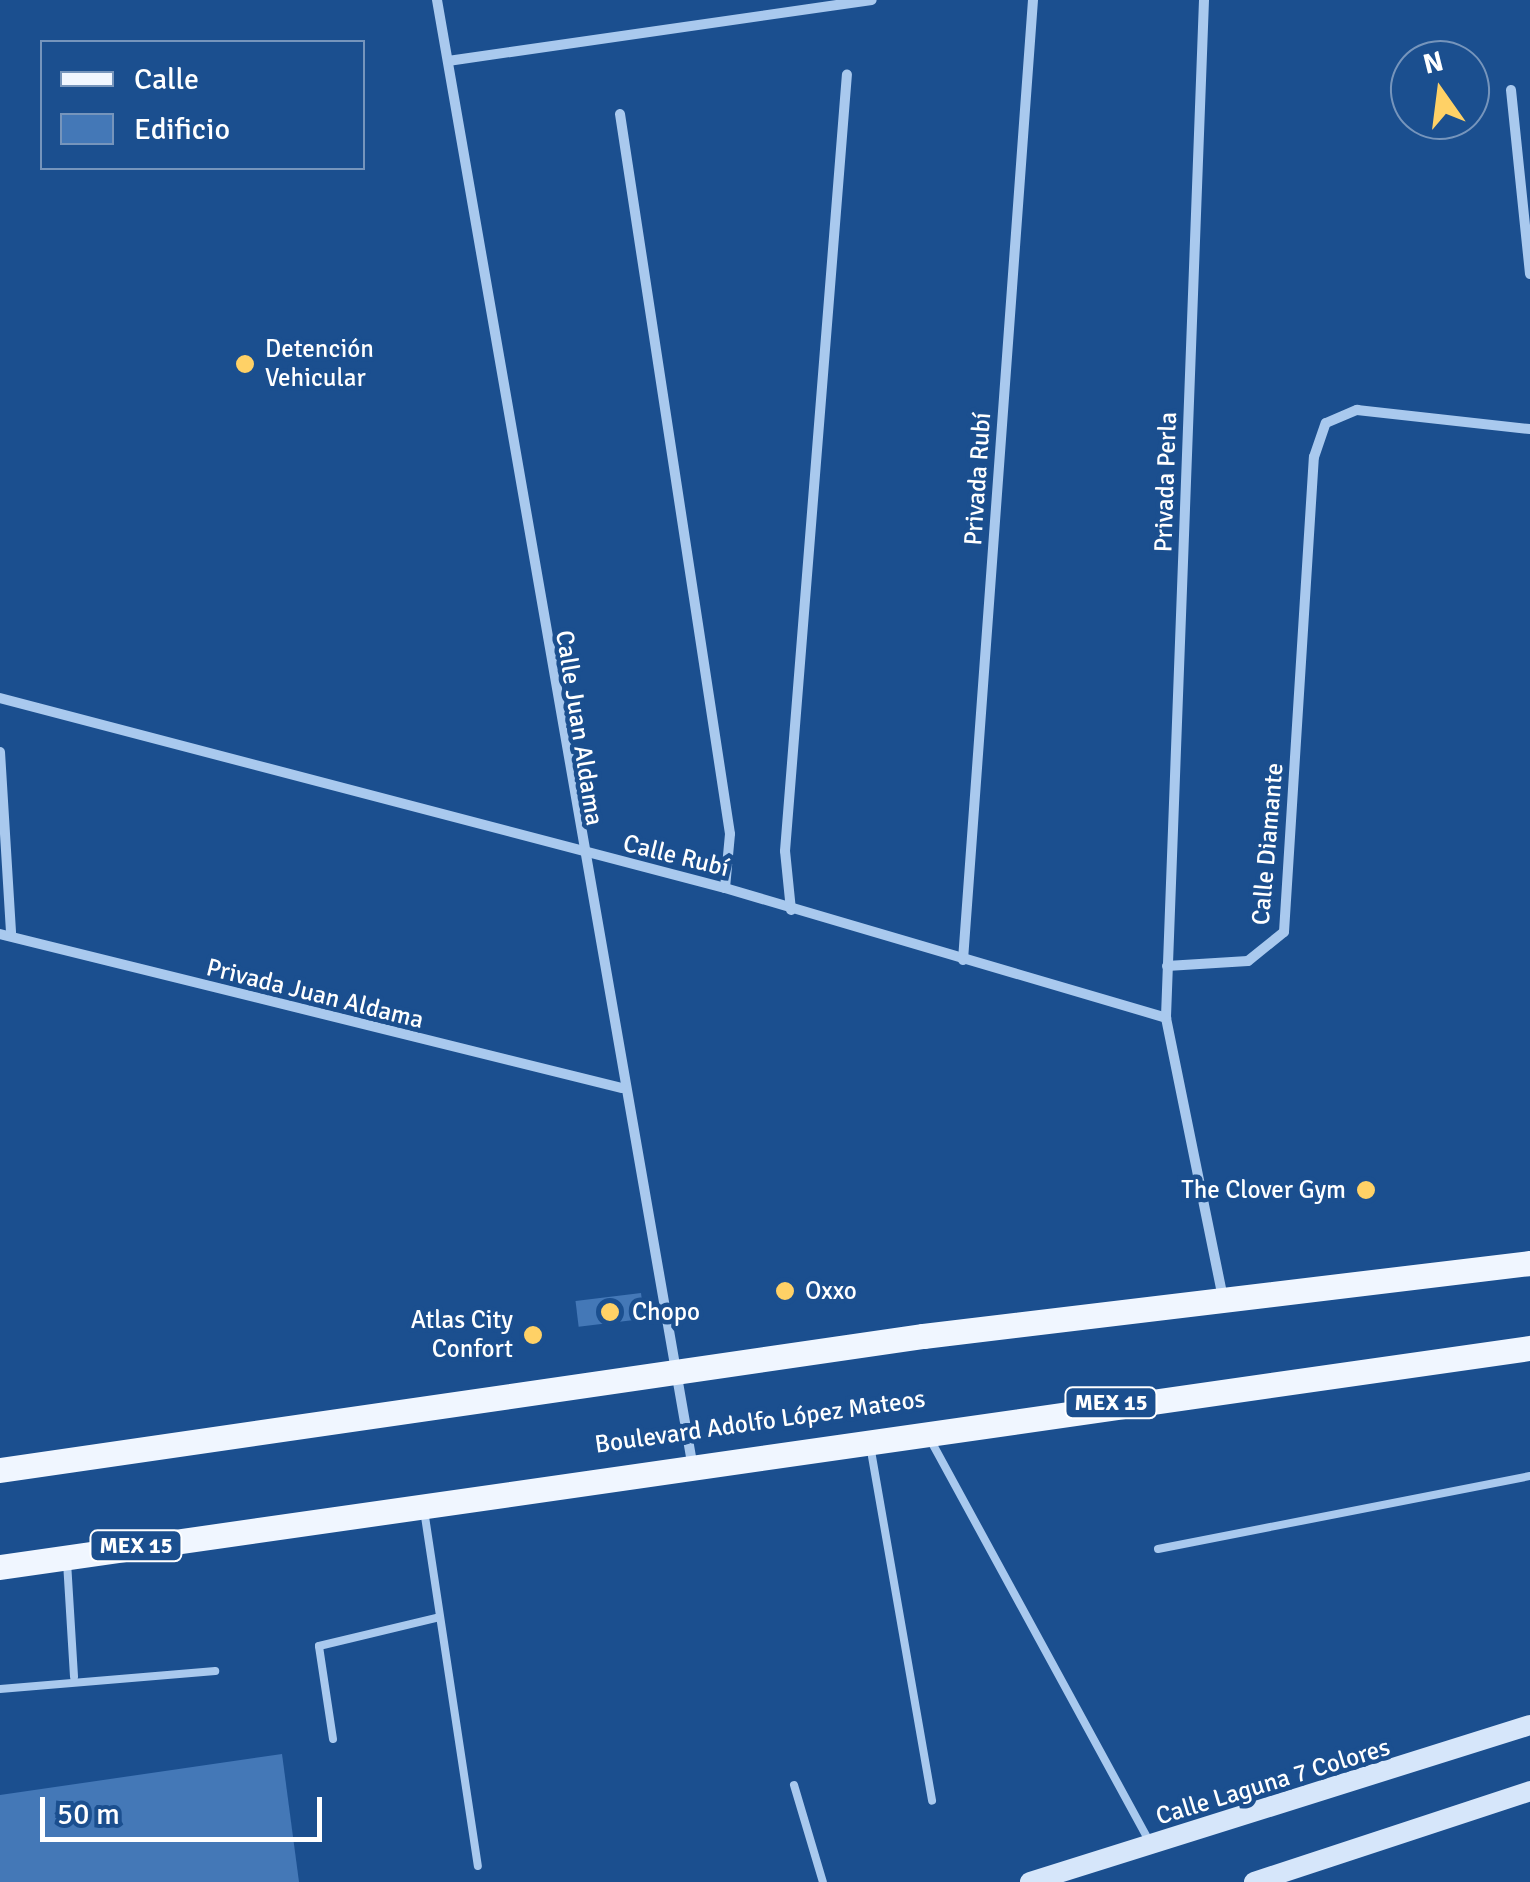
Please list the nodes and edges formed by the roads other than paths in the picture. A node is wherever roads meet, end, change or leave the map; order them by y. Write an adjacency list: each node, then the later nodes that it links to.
1 (437, 0): 5 (street, Calle Juan Aldama)
2 (872, 0): 5 (street)
3 (1033, 0): 17 (street, Privada Rubí)
4 (1204, 0): 18 (street, Privada Perla)
5 (448, 60): 13 (street, Calle Juan Aldama)
6 (847, 74): 15 (street)
7 (1510, 90): 9 (street)
8 (620, 114): 14 (street)
9 (1530, 274)
10 (1530, 428): 18 (street, Calle Diamante)
11 (0, 698): 13 (street, Calle Rubí)
12 (0, 752): 16 (street)
13 (579, 852): 14 (street, Calle Rubí); 20 (street, Calle Juan Aldama)
14 (724, 888): 15 (street, Calle Rubí)
15 (791, 910): 17 (street, Calle Rubí)
16 (6, 934): 20 (street, Privada Juan Aldama)
17 (964, 960): 19 (street, Calle Rubí)
18 (1167, 966): 19 (street)
19 (1166, 1018): 22 (street)
20 (622, 1088): 24 (street, Calle Juan Aldama)
21 (1530, 1263): 22 (main road)
22 (1224, 1303): 24 (main road)
23 (1530, 1348): 25 (main road, Boulevard Adolfo López Mateos / MEX 15)
24 (674, 1377): 27 (street, Calle Juan Aldama); 28 (main road)
25 (924, 1428): 26 (main road, Boulevard Adolfo López Mateos / MEX 15); 43 (lane)
26 (868, 1436): 27 (main road, Boulevard Adolfo López Mateos / MEX 15); 42 (lane)
27 (692, 1462): 30 (main road, Boulevard Adolfo López Mateos / MEX 15)
28 (0, 1470)
29 (1530, 1476): 31 (lane)
30 (423, 1502): 32 (main road, Boulevard Adolfo López Mateos / MEX 15); 34 (lane)
31 (1158, 1549)
32 (66, 1558): 33 (main road, Boulevard Adolfo López Mateos / MEX 15); 36 (lane)
33 (0, 1567)
34 (440, 1616): 39 (lane); 44 (lane)
35 (215, 1671): 36 (lane)
36 (74, 1677): 37 (lane)
37 (0, 1689)
38 (1530, 1725): 43 (main road, Calle Laguna 7 Colores)
39 (333, 1739)
40 (794, 1786): 45 (lane)
41 (1530, 1791): 47 (main road)
42 (932, 1800)
43 (1152, 1846): 46 (main road, Calle Laguna 7 Colores)
44 (478, 1866)
45 (823, 1882)
46 (1030, 1882)
47 (1254, 1882)

